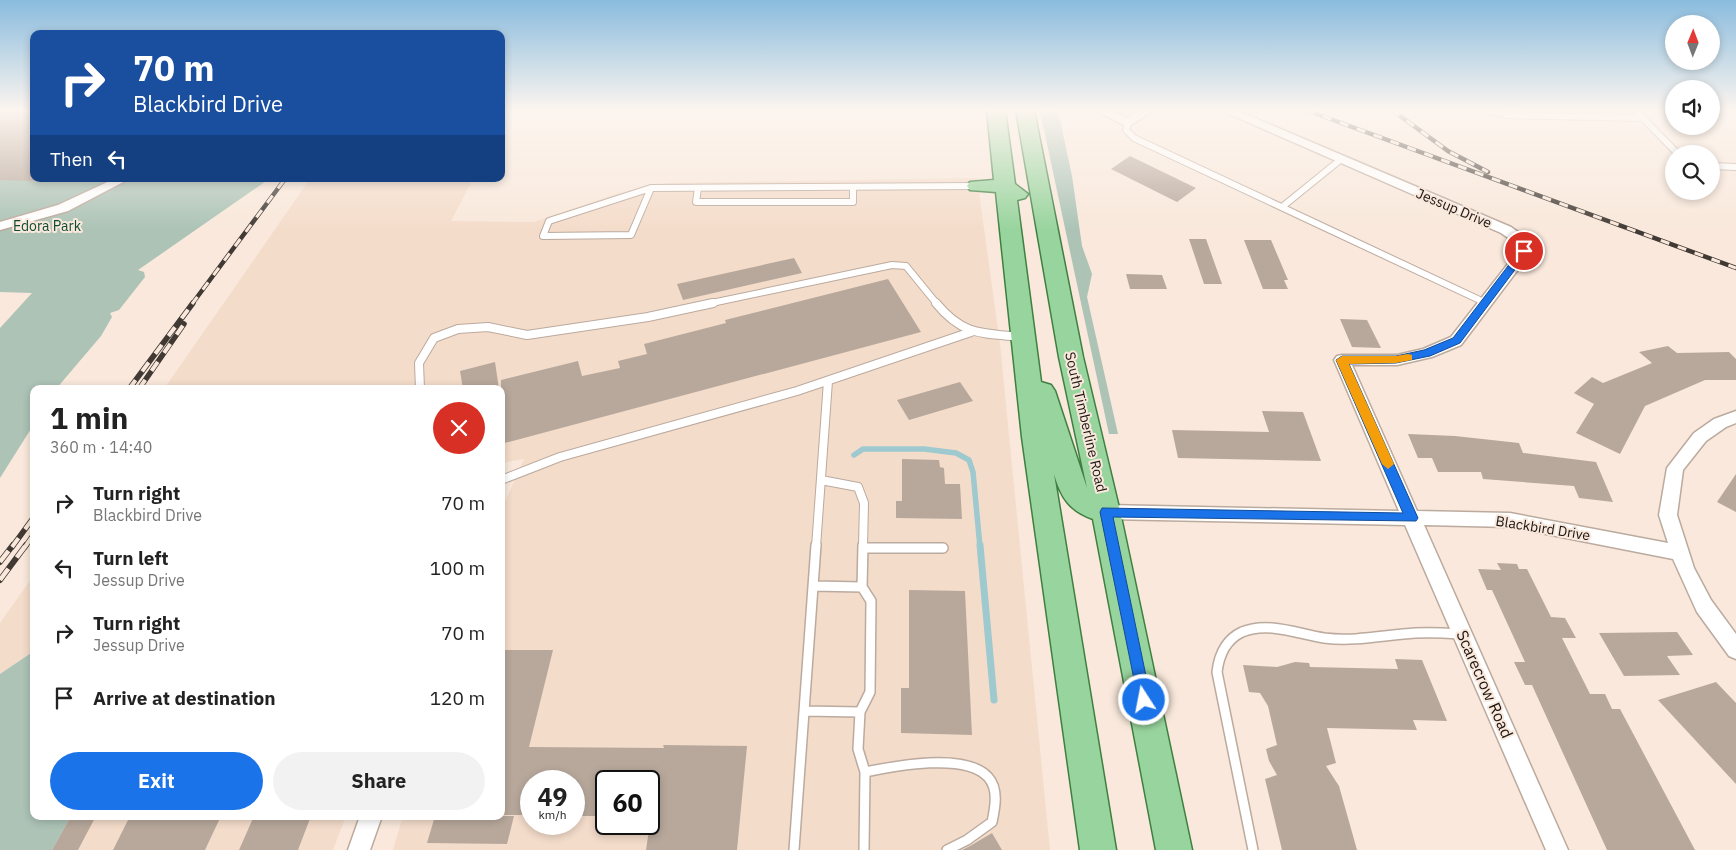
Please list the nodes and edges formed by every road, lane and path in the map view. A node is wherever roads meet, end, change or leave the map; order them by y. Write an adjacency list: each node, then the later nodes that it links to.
1 (993, 150): 9 (main road)
2 (1032, 150): 18 (main road, South Timberline Road)
3 (1159, 150): 13 (lane)
4 (1316, 150): 5 (street, Jessup Drive)
5 (1340, 160): 13 (lane); 15 (street, Jessup Drive)
6 (1720, 166): 7 (lane)
7 (1736, 167)
8 (117, 182): 14 (street)
9 (990, 186): 12 (lane); 16 (main road); 18 (main road)
10 (651, 188): 10 (lane); 11 (lane)
11 (698, 188): 12 (lane); 12 (lane)
12 (852, 188)
13 (1282, 207): 15 (lane)
14 (0, 226)
15 (1486, 303): 25 (street, Jessup Drive)
16 (1023, 330): 17 (lane); 24 (main road); 41 (main road)
17 (971, 332): 19 (lane); 20 (lane)
18 (1071, 357): 24 (main road, South Timberline Road)
19 (828, 381): 22 (lane); 23 (lane)
20 (420, 385)
21 (1736, 417): 28 (street)
22 (505, 478)
23 (821, 480): 26 (lane); 29 (lane)
24 (1106, 512): 25 (street, Blackbird Drive); 42 (main road, South Timberline Road)
25 (1412, 518): 28 (street, Blackbird Drive); 31 (street, Scarecrow Road)
26 (863, 548): 27 (lane); 30 (lane)
27 (943, 548)
28 (1679, 553): 32 (street)
29 (813, 586): 30 (lane); 33 (lane)
30 (862, 587): 34 (lane)
31 (1462, 634): 43 (lane); 44 (street, Scarecrow Road)
32 (1736, 650)
33 (804, 711): 34 (lane); 38 (lane)
34 (860, 712): 35 (lane)
35 (865, 772): 39 (lane); 40 (lane)
36 (370, 820): 37 (street)
37 (359, 850)
38 (794, 850)
39 (864, 850)
40 (947, 850)
41 (1098, 850)
42 (1174, 850)
43 (1254, 850)
44 (1557, 850)

